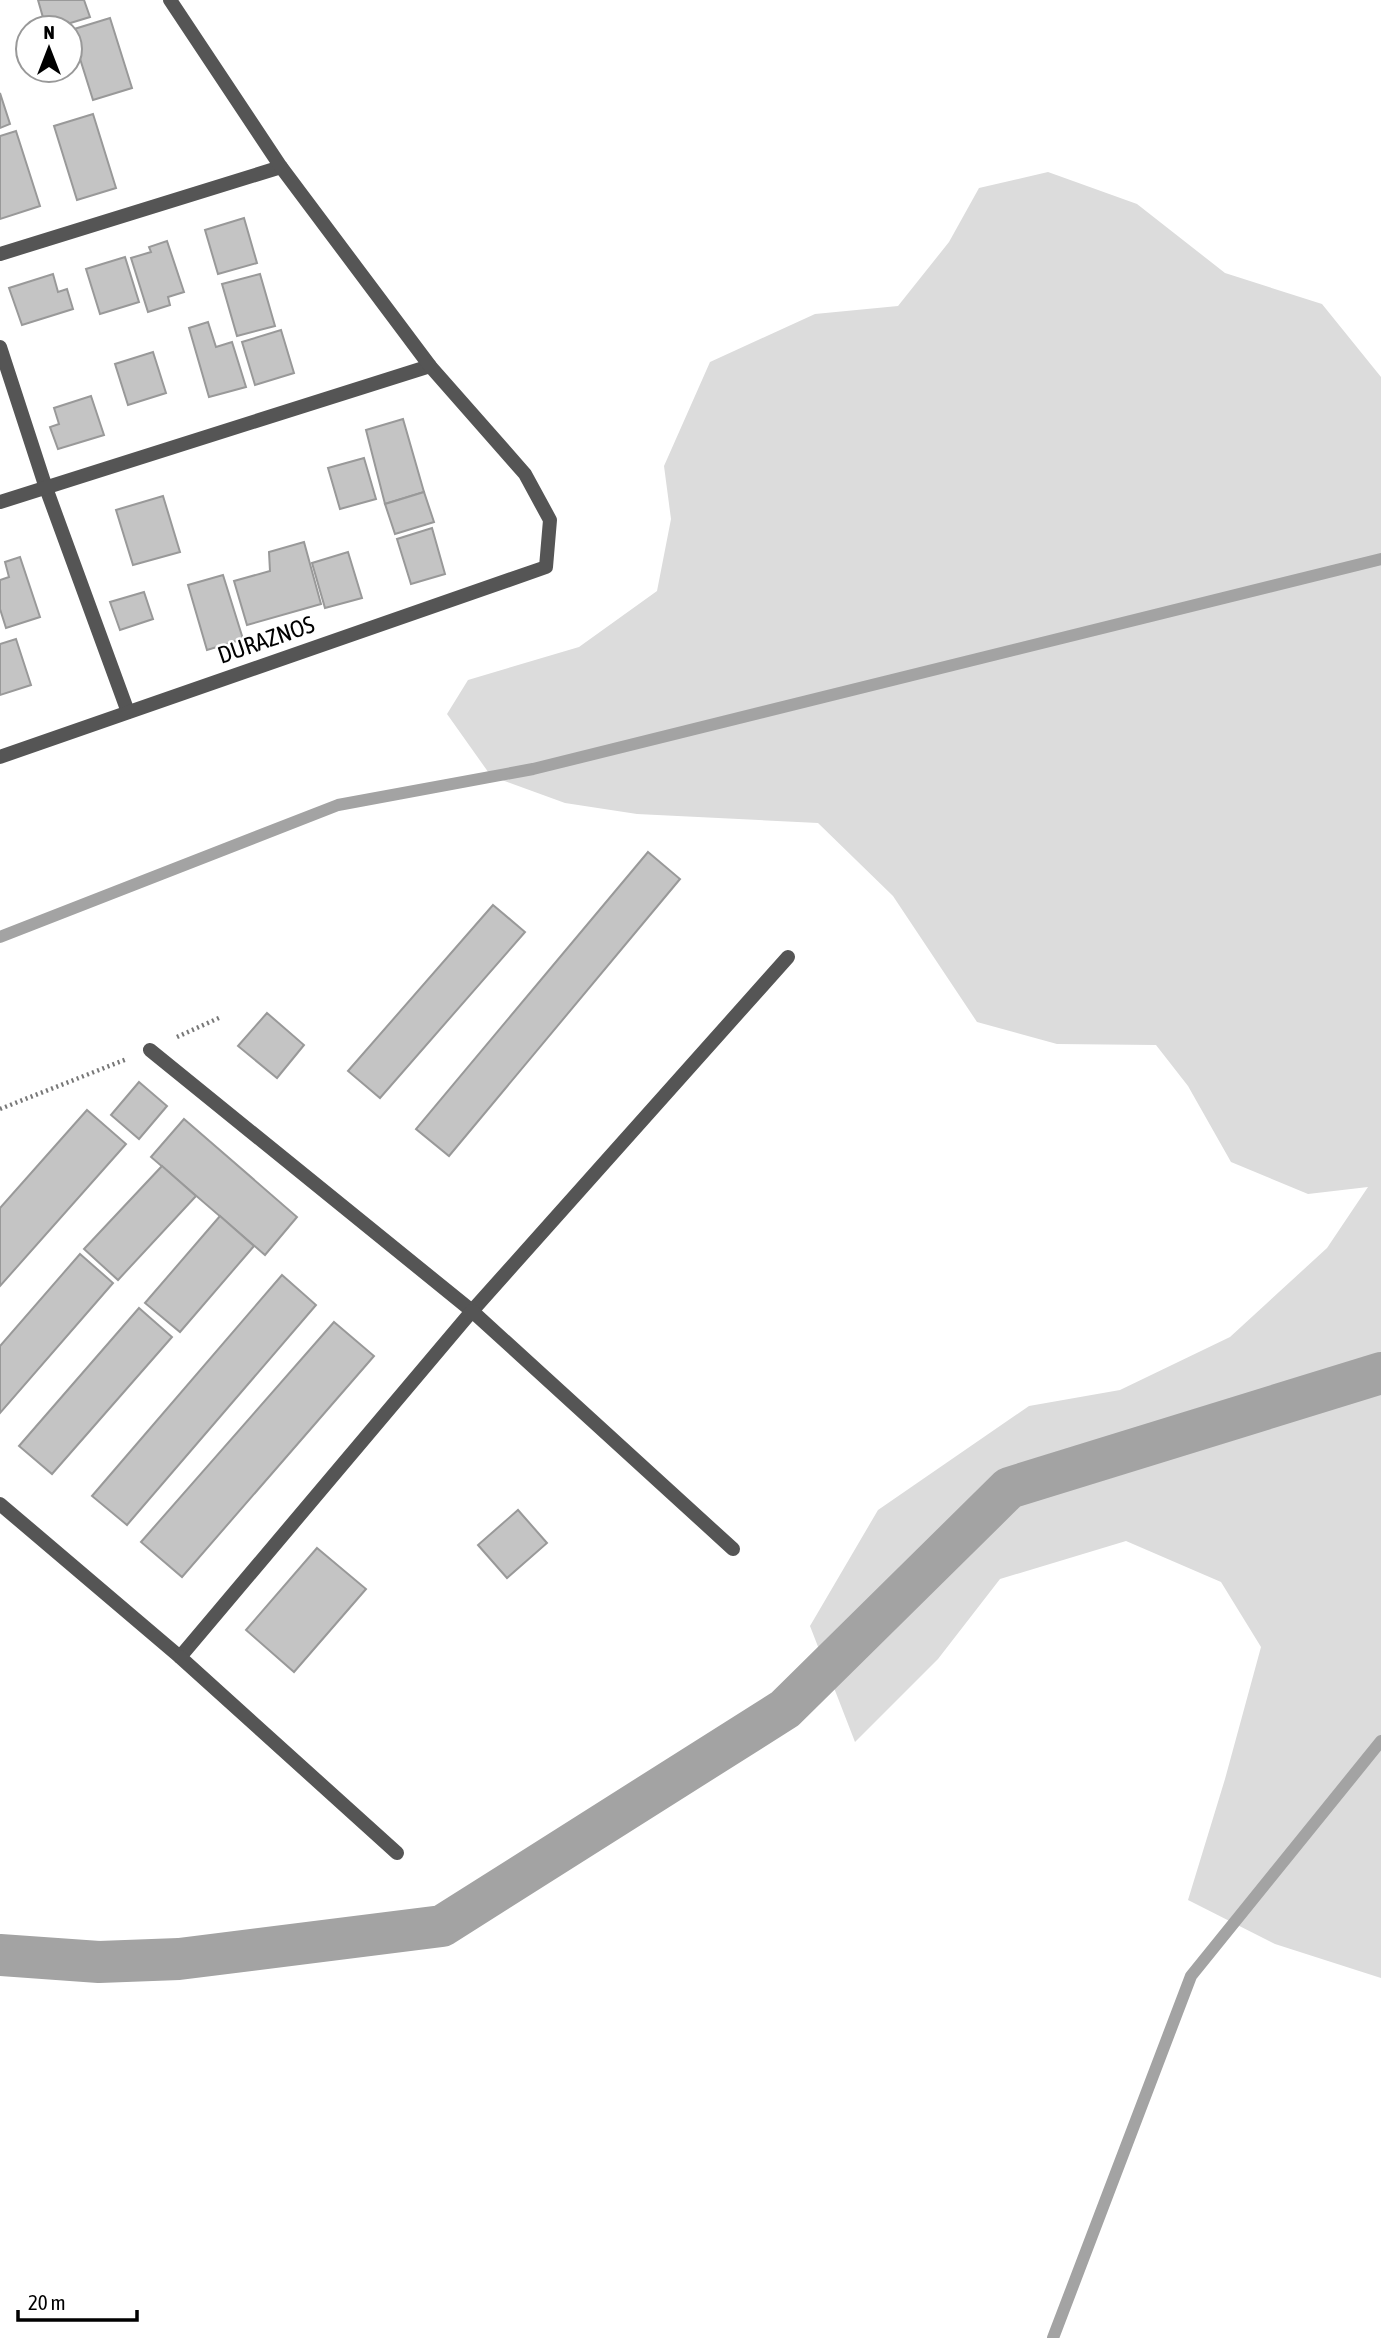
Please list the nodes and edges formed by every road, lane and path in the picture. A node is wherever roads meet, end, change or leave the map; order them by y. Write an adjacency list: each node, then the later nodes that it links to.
1 (170, 0): 2 (street)
2 (281, 167): 3 (street); 5 (street)
3 (0, 254)
4 (0, 347): 6 (street)
5 (430, 366): 6 (street); 8 (street, DURAZNOS)
6 (46, 488): 7 (street); 8 (street)
7 (0, 502)
8 (128, 712): 9 (street, DURAZNOS)
9 (0, 757)
10 (788, 957): 14 (street)
11 (220, 1017): 12 (path)
12 (150, 1050): 13 (path); 14 (street)
13 (0, 1109)
14 (472, 1311): 16 (street); 17 (street)
15 (0, 1504): 17 (street)
16 (733, 1549)
17 (180, 1657): 18 (street)
18 (397, 1853)

